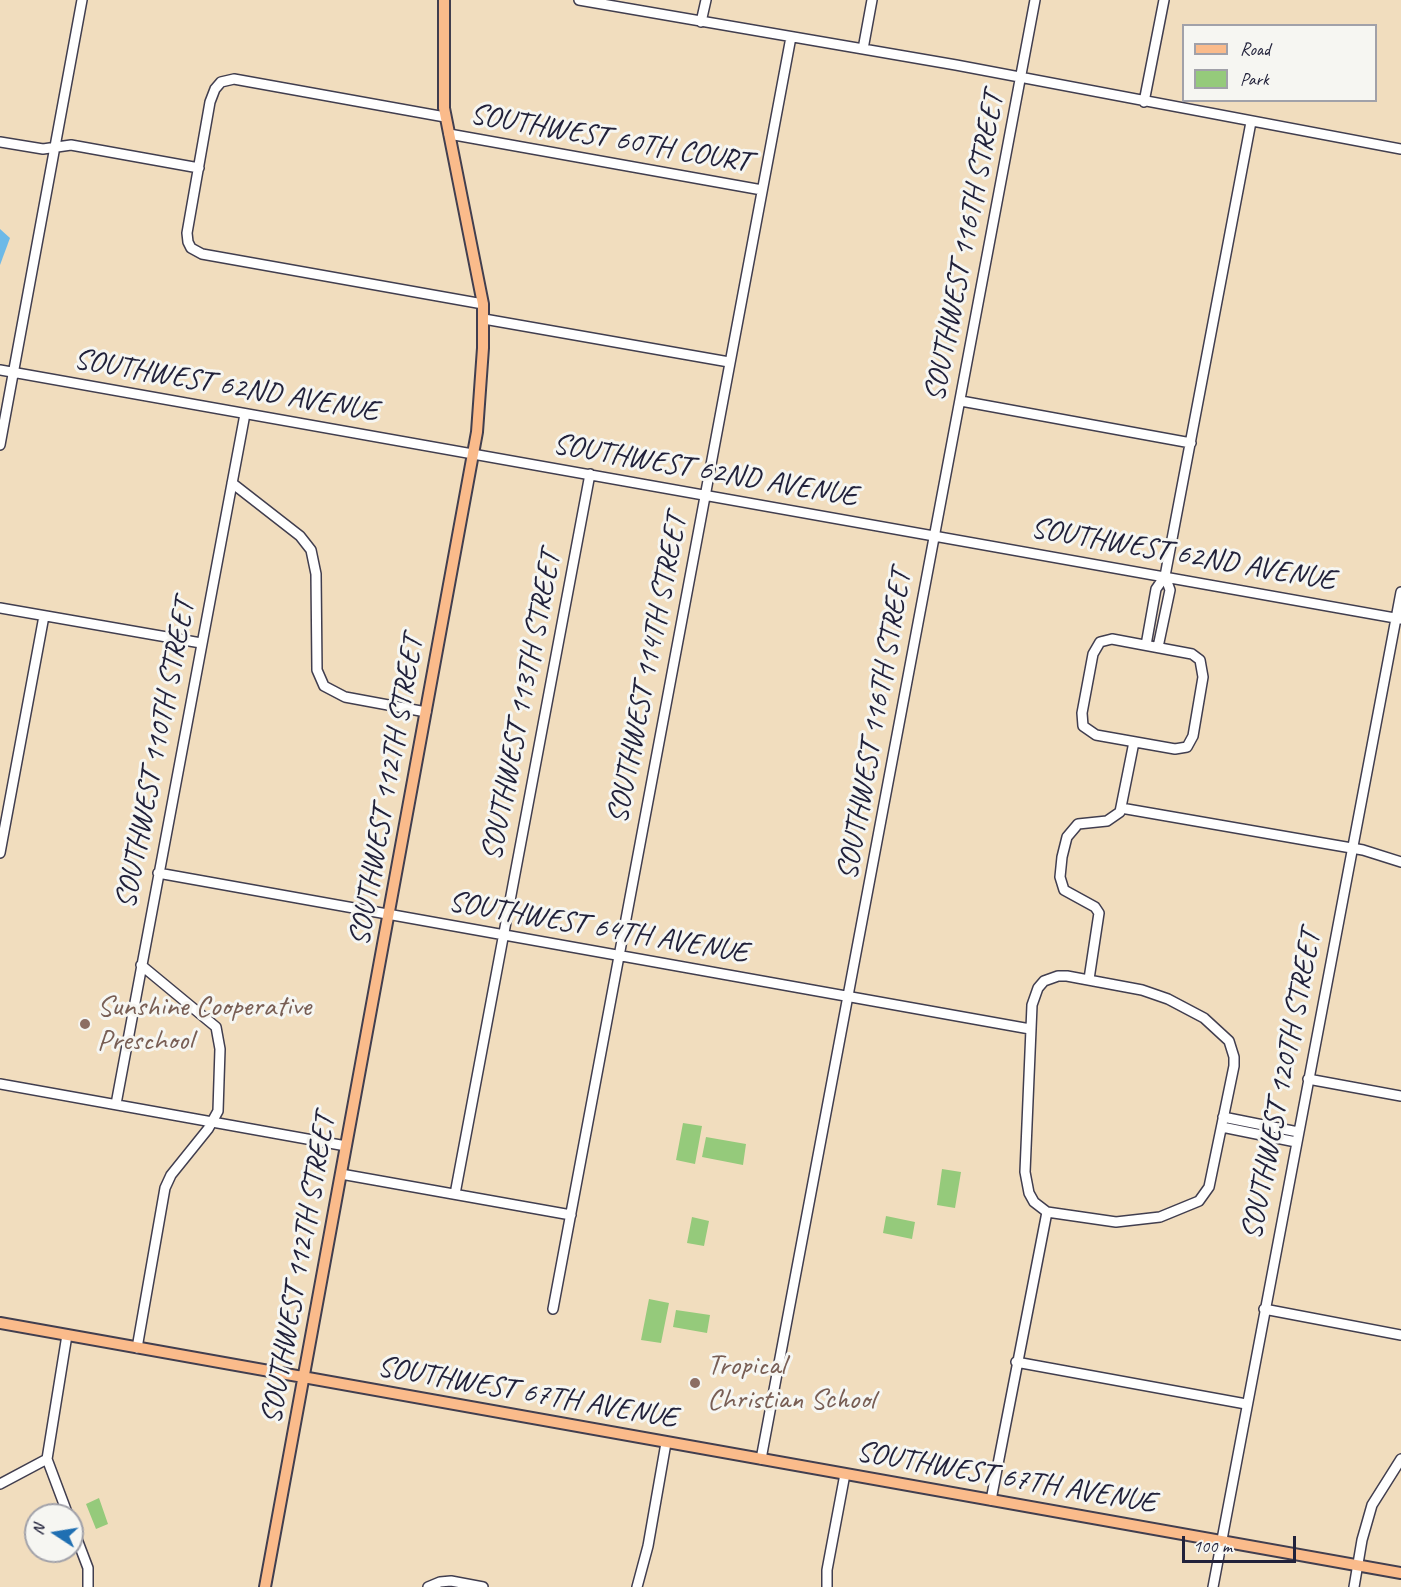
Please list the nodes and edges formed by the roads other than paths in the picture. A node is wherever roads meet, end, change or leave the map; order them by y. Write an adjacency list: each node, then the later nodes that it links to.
1 (82, 0): 17 (street)
2 (444, 0): 13 (main road, SOUTHWEST 112TH STREET)
3 (579, 0): 8 (street)
4 (706, 0): 8 (street)
5 (872, 0): 10 (street)
6 (1035, 0): 11 (street, SOUTHWEST 116TH STREET)
7 (1164, 0): 12 (street)
8 (701, 22): 9 (street)
9 (791, 37): 10 (street); 20 (street, SOUTHWEST 114TH STREET)
10 (863, 49): 11 (street)
11 (1021, 78): 12 (street); 26 (street, SOUTHWEST 116TH STREET)
12 (1144, 102): 14 (street)
13 (445, 117): 15 (main road, SOUTHWEST 112TH STREET); 19 (street)
14 (1251, 122): 18 (street); 28 (street)
15 (449, 134): 20 (street, SOUTHWEST 60TH COURT); 21 (main road, SOUTHWEST 112TH STREET)
16 (0, 142): 17 (street)
17 (55, 147): 19 (street); 25 (street)
18 (1401, 148)
19 (198, 168): 21 (street)
20 (762, 190): 23 (street, SOUTHWEST 114TH STREET)
21 (483, 304): 22 (main road, SOUTHWEST 112TH STREET)
22 (484, 319): 23 (street); 30 (main road, SOUTHWEST 112TH STREET)
23 (729, 363): 33 (street, SOUTHWEST 114TH STREET)
24 (0, 370): 25 (street, SOUTHWEST 62ND AVENUE)
25 (13, 372): 27 (street, SOUTHWEST 62ND AVENUE); 29 (street)
26 (961, 401): 28 (street); 34 (street, SOUTHWEST 116TH STREET)
27 (245, 414): 30 (street, SOUTHWEST 62ND AVENUE); 32 (street, SOUTHWEST 110TH STREET)
28 (1191, 443): 35 (street)
29 (0, 445)
30 (474, 454): 31 (street, SOUTHWEST 62ND AVENUE); 43 (main road, SOUTHWEST 112TH STREET)
31 (590, 474): 33 (street, SOUTHWEST 62ND AVENUE); 51 (street, SOUTHWEST 113TH STREET)
32 (232, 483): 40 (street, SOUTHWEST 110TH STREET); 43 (street)
33 (705, 495): 34 (street, SOUTHWEST 62ND AVENUE); 52 (street, SOUTHWEST 114TH STREET)
34 (934, 535): 35 (street, SOUTHWEST 62ND AVENUE); 55 (street, SOUTHWEST 116TH STREET)
35 (1165, 576): 39 (street, SOUTHWEST 62ND AVENUE); 41 (street); 42 (street)
36 (1401, 592): 39 (street, SOUTHWEST 120TH STREET)
37 (0, 608): 38 (street)
38 (44, 616): 40 (street); 47 (street)
39 (1399, 618): 46 (street, SOUTHWEST 120TH STREET)
40 (201, 643): 49 (street, SOUTHWEST 110TH STREET)
41 (1146, 645): 42 (street); 44 (street)
42 (1158, 647): 44 (street)
43 (426, 712): 50 (main road, SOUTHWEST 112TH STREET)
44 (1134, 742): 45 (street)
45 (1121, 808): 46 (street); 54 (street)
46 (1352, 848): 48 (street); 57 (street, SOUTHWEST 120TH STREET)
47 (0, 853)
48 (1401, 862)
49 (158, 873): 50 (street, SOUTHWEST 64TH AVENUE); 53 (street, SOUTHWEST 110TH STREET)
50 (388, 915): 51 (street, SOUTHWEST 64TH AVENUE); 64 (main road, SOUTHWEST 112TH STREET)
51 (504, 935): 52 (street, SOUTHWEST 64TH AVENUE); 66 (street, SOUTHWEST 113TH STREET)
52 (618, 956): 55 (street, SOUTHWEST 64TH AVENUE); 68 (street, SOUTHWEST 114TH STREET)
53 (141, 965): 60 (street, SOUTHWEST 110TH STREET); 61 (street)
54 (1089, 979): 56 (street); 62 (street)
55 (849, 997): 56 (street, SOUTHWEST 64TH AVENUE); 80 (street, SOUTHWEST 116TH STREET)
56 (1030, 1029): 67 (street)
57 (1308, 1079): 59 (street); 63 (street, SOUTHWEST 120TH STREET)
58 (0, 1084): 60 (street)
59 (1401, 1096)
60 (116, 1104): 61 (street)
61 (212, 1121): 64 (street); 74 (street)
62 (1222, 1122): 63 (street); 67 (street)
63 (1297, 1137): 70 (street, SOUTHWEST 120TH STREET)
64 (346, 1146): 65 (main road, SOUTHWEST 112TH STREET)
65 (341, 1174): 66 (street); 76 (main road, SOUTHWEST 112TH STREET)
66 (455, 1194): 68 (street)
67 (1047, 1212): 75 (street)
68 (571, 1215): 69 (street, SOUTHWEST 114TH STREET)
69 (552, 1309)
70 (1264, 1309): 73 (street); 77 (street, SOUTHWEST 120TH STREET)
71 (0, 1323): 72 (main road, SOUTHWEST 67TH AVENUE)
72 (67, 1335): 74 (main road, SOUTHWEST 67TH AVENUE); 79 (street)
73 (1401, 1335)
74 (137, 1348): 76 (main road, SOUTHWEST 67TH AVENUE)
75 (1016, 1362): 77 (street); 84 (street)
76 (304, 1378): 78 (main road, SOUTHWEST 67TH AVENUE); 91 (main road, SOUTHWEST 112TH STREET)
77 (1246, 1404): 86 (street, SOUTHWEST 120TH STREET)
78 (666, 1443): 80 (main road, SOUTHWEST 67TH AVENUE); 94 (street)
79 (47, 1459): 83 (street); 85 (street)
80 (761, 1459): 82 (main road, SOUTHWEST 67TH AVENUE)
81 (1401, 1460): 88 (street)
82 (845, 1474): 84 (main road, SOUTHWEST 67TH AVENUE); 95 (street)
83 (0, 1484)
84 (991, 1500): 86 (main road, SOUTHWEST 67TH AVENUE)
85 (64, 1503)
86 (1221, 1541): 88 (main road, SOUTHWEST 67TH AVENUE); 96 (street, SOUTHWEST 120TH STREET)
87 (84, 1556): 90 (street)
88 (1357, 1565): 89 (main road, SOUTHWEST 67TH AVENUE); 97 (street)
89 (1401, 1573)
90 (88, 1587)
91 (265, 1587)
92 (428, 1587): 93 (street)
93 (483, 1587)
94 (637, 1587)
95 (827, 1587)
96 (1213, 1587)
97 (1354, 1587)

